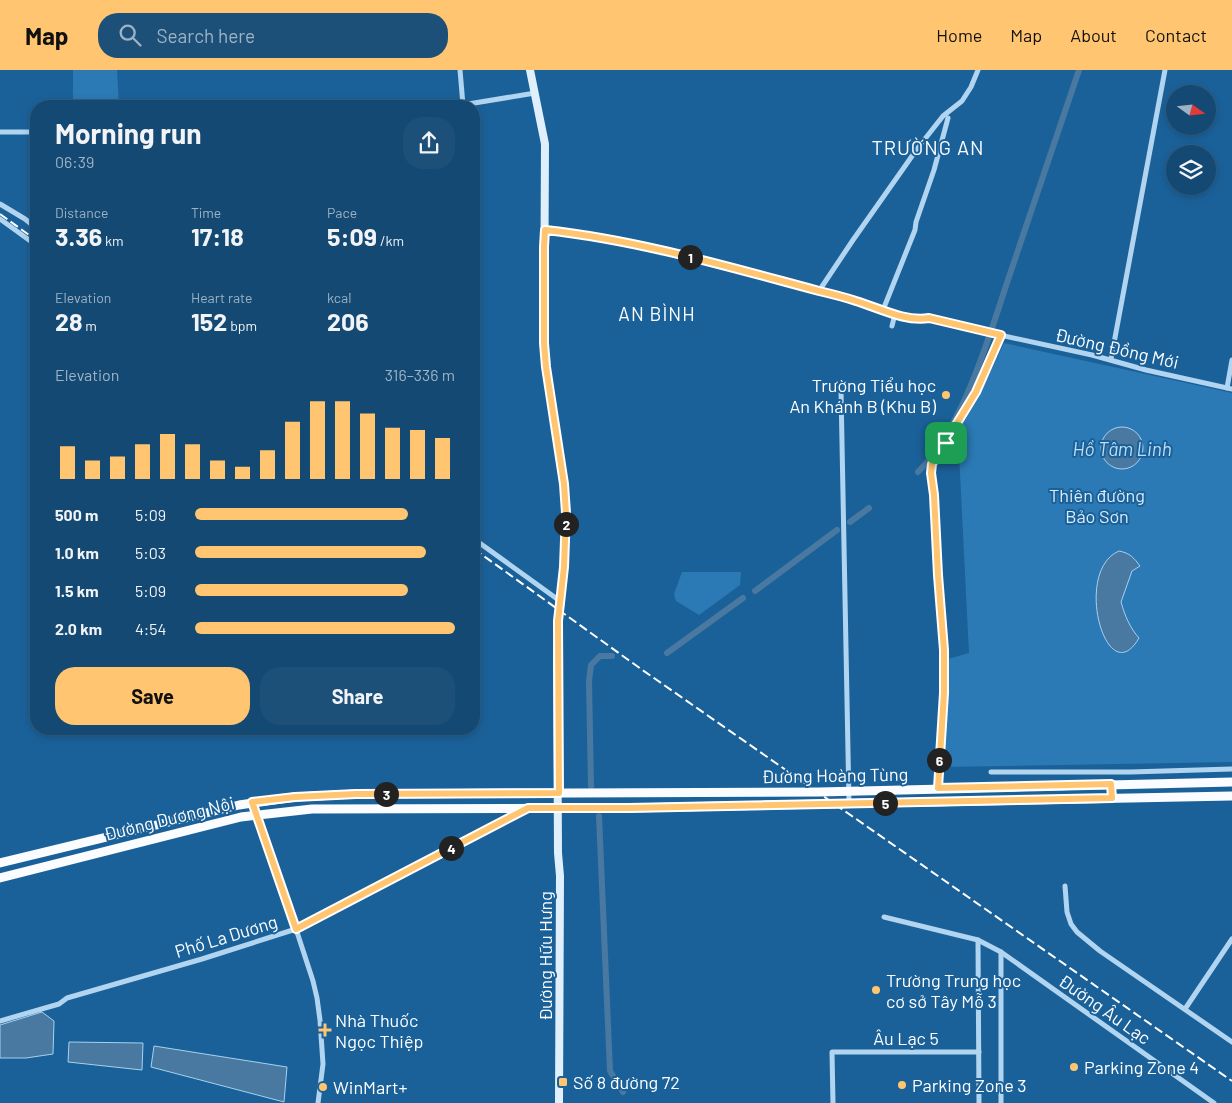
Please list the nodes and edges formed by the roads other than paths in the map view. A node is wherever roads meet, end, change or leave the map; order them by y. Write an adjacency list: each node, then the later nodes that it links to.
1 (460, 70): 6 (street)
2 (530, 70): 5 (main road, Đường Hữu Hưng)
3 (978, 70): 16 (street)
4 (1165, 70): 21 (street)
5 (535, 93): 7 (street); 14 (main road, Đường Hữu Hưng)
6 (463, 100)
7 (480, 102)
8 (948, 118): 17 (street)
9 (0, 132): 10 (street)
10 (30, 132)
11 (0, 204): 13 (street)
12 (0, 219): 15 (street)
13 (30, 223)
14 (545, 230): 16 (street, Đường Đồng Mới); 26 (main road, Đường Hữu Hưng)
15 (30, 241)
16 (819, 291): 17 (street, Đường Đồng Mới)
17 (883, 310): 18 (street, Đường Đồng Mới)
18 (895, 314): 19 (street); 20 (street, Đường Đồng Mới)
19 (892, 326)
20 (998, 335): 21 (street, Đường Đồng Mới); 34 (street)
21 (1111, 359): 23 (street, Đường Đồng Mới)
22 (1232, 360): 23 (street)
23 (1229, 388)
24 (841, 391): 35 (street)
25 (480, 543): 26 (street)
26 (560, 601): 36 (main road, Đường Hữu Hưng)
27 (1232, 769): 29 (street)
28 (991, 772): 29 (street)
29 (1126, 772): 32 (street)
30 (1232, 782): 32 (main road, Đường Hoàng Tùng)
31 (1111, 784): 32 (main road, Đường Hoàng Tùng); 33 (main road, Đường Hoàng Tùng); 38 (main road)
32 (1127, 784)
33 (993, 787): 34 (main road, Đường Hoàng Tùng); 39 (main road)
34 (938, 788): 35 (main road, Đường Hoàng Tùng)
35 (848, 791): 36 (main road, Đường Hoàng Tùng); 41 (street)
36 (559, 793): 40 (main road, Đường Dương Nội); 43 (main road, Đường Hữu Hưng)
37 (1232, 796): 38 (main road, Đường Hoàng Tùng)
38 (1112, 798): 39 (main road, Đường Hoàng Tùng)
39 (994, 801): 41 (main road, Đường Hoàng Tùng)
40 (252, 802): 44 (main road); 45 (main road, Đường Dương Nội)
41 (849, 804): 43 (main road, Đường Hoàng Tùng)
42 (528, 808): 43 (main road, Đường Dương Nội); 44 (main road, Đường Dương Nội); 49 (street, Phố La Dương)
43 (559, 808): 58 (main road, Đường Hữu Hưng)
44 (256, 814): 46 (main road, Đường Dương Nội); 49 (street)
45 (0, 863)
46 (0, 878)
47 (1065, 886): 53 (street)
48 (884, 917): 51 (street, Đường Âu Lạc)
49 (296, 929): 54 (street, Phố La Dương); 57 (street)
50 (1232, 939): 53 (street)
51 (978, 940): 52 (street, Đường Âu Lạc); 56 (street)
52 (1001, 952): 61 (street); 62 (street, Đường Âu Lạc)
53 (1185, 1009): 55 (street)
54 (0, 1021)
55 (1232, 1042)
56 (979, 1052): 59 (street, Âu Lạc 5); 60 (street)
57 (318, 1103)
58 (559, 1103)
59 (834, 1103)
60 (979, 1103)
61 (1001, 1103)
62 (1214, 1103)

